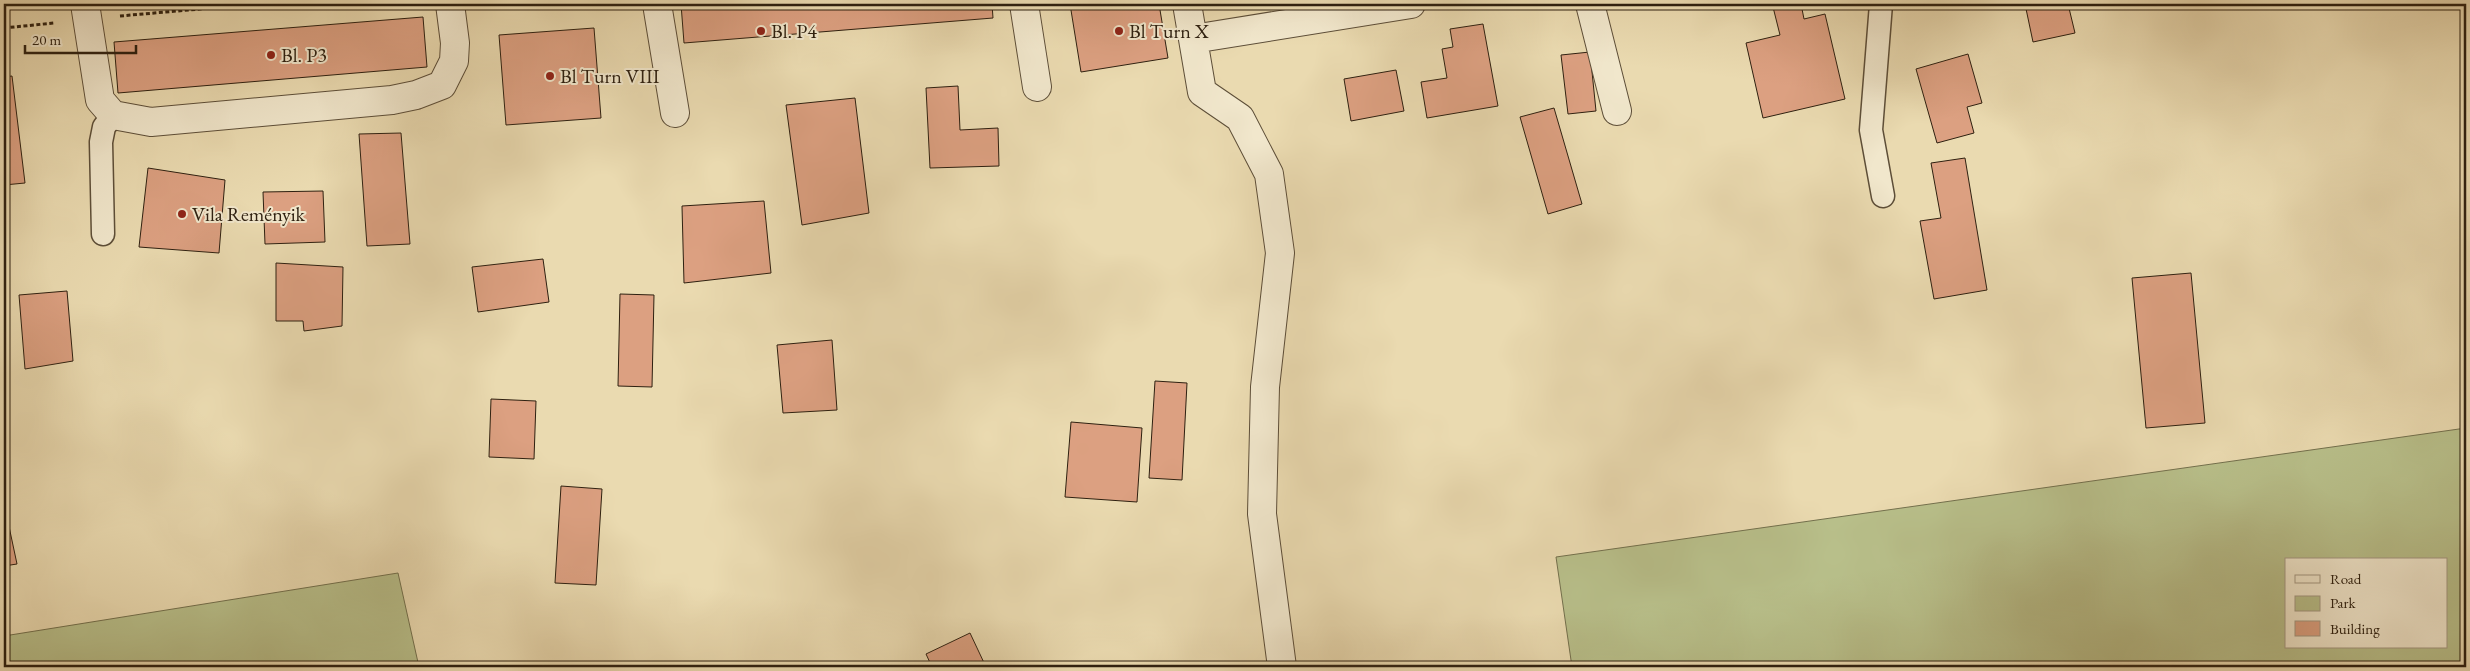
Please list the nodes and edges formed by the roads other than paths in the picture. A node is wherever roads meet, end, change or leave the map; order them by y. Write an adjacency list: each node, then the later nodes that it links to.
1 (450, 4): 13 (street)
2 (657, 4): 12 (street)
3 (1024, 4): 10 (street)
4 (1187, 4): 9 (street)
5 (1411, 4): 9 (street)
6 (1590, 4): 11 (street)
7 (1882, 4): 14 (lane)
8 (85, 12): 13 (street)
9 (1194, 39): 16 (street)
10 (1037, 87)
11 (1617, 111)
12 (676, 113)
13 (113, 114): 15 (lane)
14 (1883, 196)
15 (103, 234)
16 (1282, 667)

